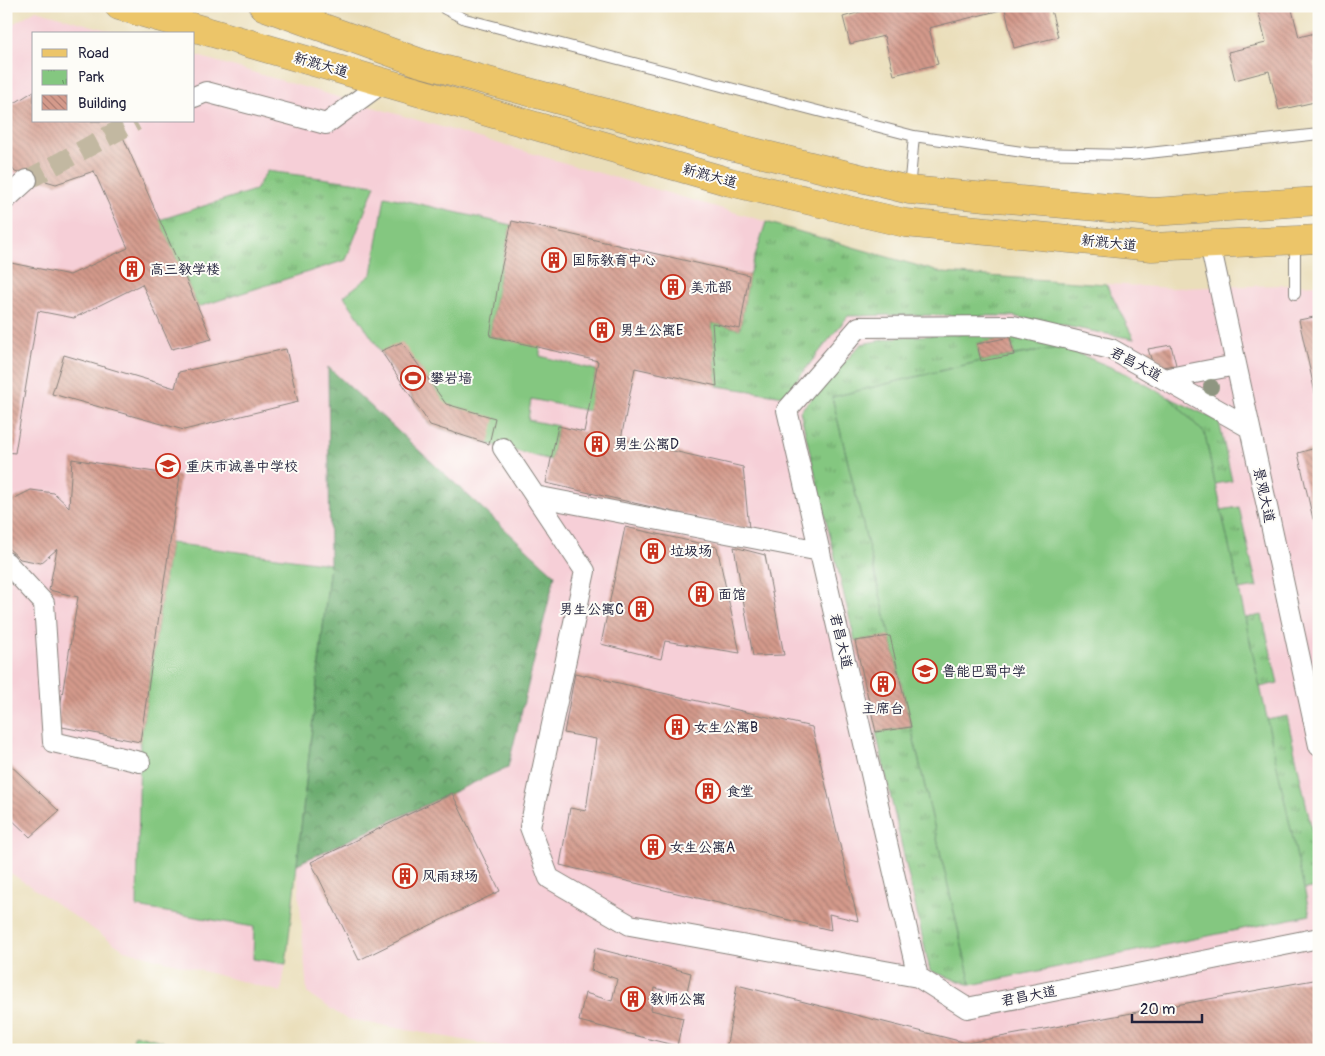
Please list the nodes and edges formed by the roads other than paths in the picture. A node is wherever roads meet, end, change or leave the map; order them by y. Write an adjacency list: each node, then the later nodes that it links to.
1 (118, 6): 4 (main road, 新溉大道)
2 (263, 6): 9 (main road)
3 (444, 6): 7 (lane)
4 (382, 83): 5 (street); 13 (main road, 新溉大道)
5 (195, 97)
6 (1319, 134): 7 (lane)
7 (914, 136): 9 (lane)
8 (27, 180): 10 (street)
9 (909, 190): 11 (main road)
10 (6, 199)
11 (1319, 200)
12 (1307, 239): 13 (main road, 新溉大道); 14 (lane)
13 (1210, 244): 15 (street, 景观大道)
14 (1295, 294)
15 (1236, 365): 16 (street); 17 (street, 景观大道)
16 (1164, 379): 17 (street, 君昌大道); 20 (street, 君昌大道)
17 (1250, 428): 22 (street, 景观大道)
18 (502, 448): 19 (street)
19 (535, 496): 20 (street); 25 (street)
20 (820, 550): 25 (street, 君昌大道)
21 (6, 562): 23 (street)
22 (1319, 746)
23 (140, 762)
24 (1319, 938): 25 (street, 君昌大道)
25 (918, 978)

